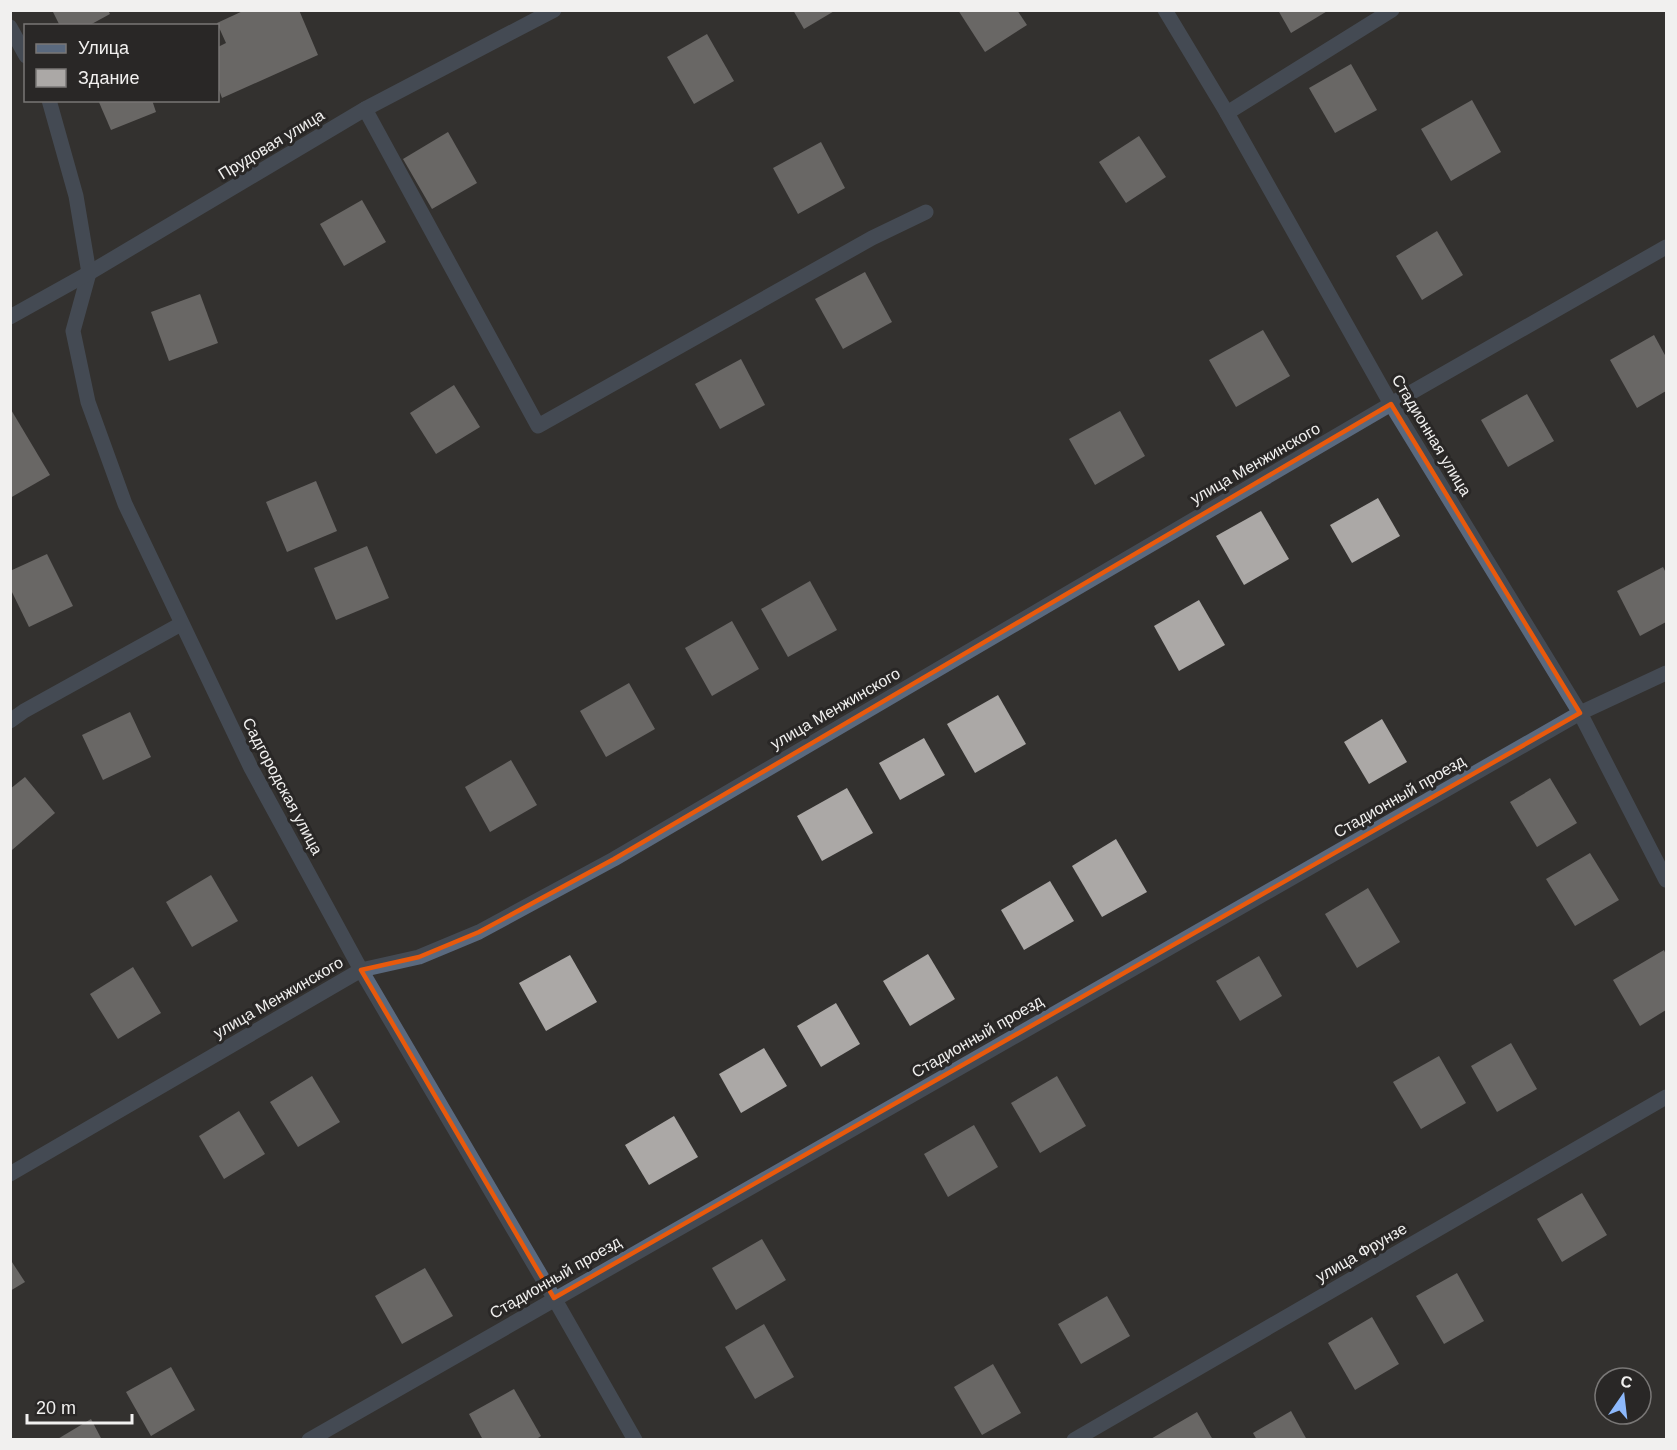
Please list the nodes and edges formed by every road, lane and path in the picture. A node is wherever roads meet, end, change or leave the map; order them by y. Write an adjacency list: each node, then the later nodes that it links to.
1 (554, 10): 7 (street, Прудовая улица)
2 (1165, 10): 8 (street, Стадионная улица)
3 (1392, 10): 8 (street)
4 (10, 27): 5 (street)
5 (24, 52)
6 (50, 102): 11 (street, Садгородская улица)
7 (365, 109): 9 (street); 11 (street, Прудовая улица)
8 (1227, 112): 13 (street, Стадионная улица)
9 (926, 212)
10 (1666, 247): 13 (street, улица Менжинского)
11 (89, 273): 12 (street, Прудовая улица); 14 (street, Садгородская улица)
12 (10, 317)
13 (1391, 404): 16 (street, Стадионная улица); 19 (street, улица Менжинского)
14 (182, 624): 17 (street); 19 (street, Садгородская улица)
15 (1666, 673): 16 (street, Стадионный проезд)
16 (1580, 713): 18 (street, Стадионная улица); 22 (street, Стадионный проезд)
17 (10, 721)
18 (1666, 880)
19 (361, 970): 21 (street, улица Менжинского); 22 (street, Садгородская улица)
20 (1666, 1096): 25 (street, улица Фрунзе)
21 (10, 1174)
22 (555, 1298): 23 (street, Стадионный проезд); 24 (street, Садгородская улица)
23 (309, 1440)
24 (635, 1440)
25 (1074, 1440)

